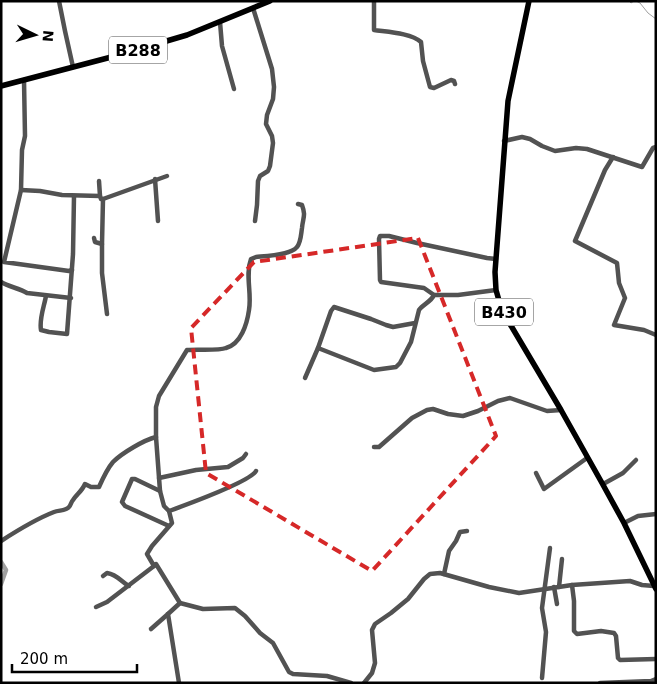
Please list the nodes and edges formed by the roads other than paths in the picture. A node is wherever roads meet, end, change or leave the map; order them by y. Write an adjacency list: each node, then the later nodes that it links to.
1 (60, 1): 7 (street)
2 (270, 1): 5 (main road, B288)
3 (374, 1): 9 (street)
4 (529, 1): 12 (main road, B430)
5 (253, 8): 6 (main road, B288); 23 (street)
6 (220, 22): 7 (main road, B288); 11 (street)
7 (73, 67): 8 (main road, B288)
8 (24, 80): 10 (main road, B288); 18 (street)
9 (455, 84)
10 (1, 86)
11 (234, 88)
12 (504, 141): 14 (street); 26 (main road, B430)
13 (656, 147): 14 (street)
14 (613, 157): 35 (street)
15 (167, 176): 16 (street)
16 (155, 179): 20 (street); 22 (street)
17 (99, 181): 20 (street)
18 (21, 190): 19 (street); 27 (street)
19 (74, 196): 20 (street); 27 (street)
20 (102, 197): 25 (street)
21 (298, 204): 39 (street)
22 (158, 221)
23 (255, 221)
24 (94, 238): 25 (street)
25 (102, 244): 33 (street)
26 (496, 259): 29 (main road, B430); 30 (street)
27 (72, 270): 32 (street)
28 (1, 282): 31 (street)
29 (496, 290): 30 (street); 38 (main road, B430)
30 (434, 295): 34 (street)
31 (46, 296): 32 (street); 32 (street)
32 (70, 298)
33 (107, 314)
34 (415, 323): 36 (street); 36 (street)
35 (656, 335)
36 (318, 348): 37 (street)
37 (305, 378)
38 (561, 410): 40 (street); 42 (main road, B430)
39 (156, 437): 46 (street); 54 (street)
40 (374, 447)
41 (246, 454): 46 (street)
42 (587, 458): 45 (street); 47 (main road, B430)
43 (636, 460): 47 (street)
44 (256, 471): 49 (street)
45 (536, 473)
46 (159, 478): 48 (street)
47 (602, 483): 51 (main road, B430)
48 (160, 491): 49 (street); 52 (street)
49 (169, 511): 52 (street)
50 (656, 514): 51 (street)
51 (624, 524): 64 (main road, B430)
52 (169, 526): 57 (street)
53 (467, 531): 58 (street)
54 (1, 541)
55 (550, 548): 63 (street)
56 (562, 559): 62 (street)
57 (154, 566): 60 (street); 65 (street)
58 (444, 574): 63 (street); 75 (street)
59 (103, 576): 60 (street)
60 (129, 586): 67 (street)
61 (572, 586): 62 (street); 64 (street); 70 (street)
62 (556, 587): 63 (street); 66 (street)
63 (544, 588): 71 (street)
64 (655, 588)
65 (180, 603): 68 (street); 74 (street)
66 (558, 604)
67 (96, 607)
68 (168, 614): 69 (street); 73 (street)
69 (151, 629)
70 (656, 659)
71 (542, 678)
72 (656, 679): 76 (street)
73 (179, 683)
74 (351, 683)
75 (364, 683)
76 (600, 683)

